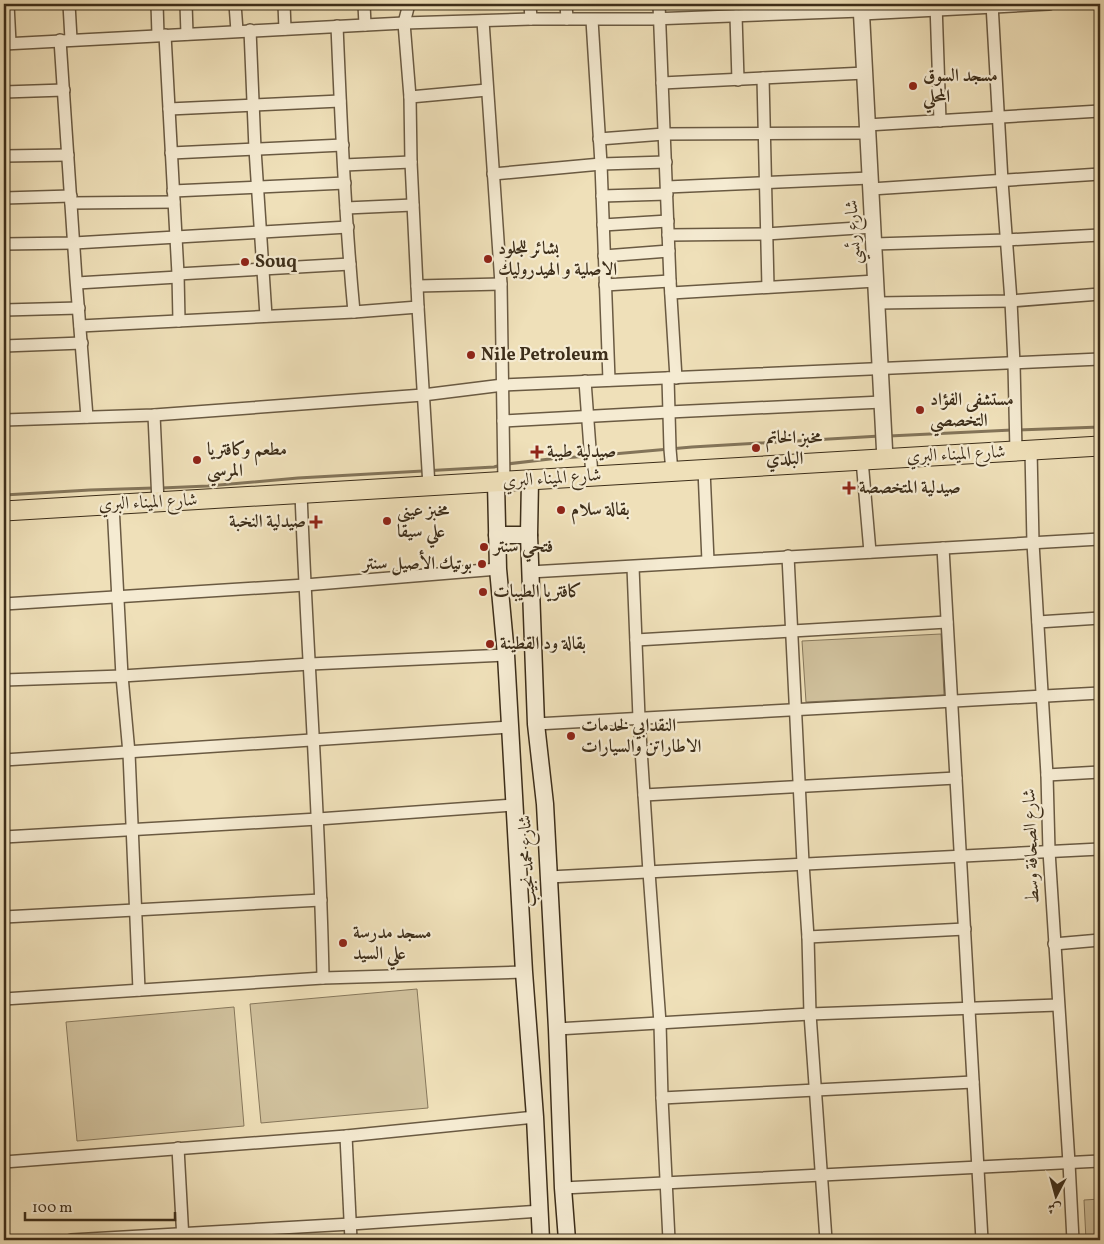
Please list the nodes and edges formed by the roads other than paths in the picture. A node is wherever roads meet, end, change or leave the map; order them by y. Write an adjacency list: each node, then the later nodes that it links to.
1 (8, 4): 32 (street)
2 (69, 4): 31 (street)
3 (157, 4): 30 (street)
4 (186, 4): 29 (street)
5 (235, 4): 28 (street)
6 (284, 4): 26 (street)
7 (364, 4): 24 (street)
8 (409, 4): 23 (street)
9 (530, 4): 19 (street)
10 (566, 4): 20 (street)
11 (659, 4): 18 (street)
12 (1050, 4): 13 (street)
13 (992, 5): 15 (street); 45 (street, شارع الصحافة وسط)
14 (764, 7): 16 (street); 17 (street)
15 (936, 7): 16 (street); 46 (street)
16 (861, 9): 33 (street, شارع رئسي)
17 (736, 16): 18 (street); 35 (street)
18 (660, 18): 21 (street); 36 (street)
19 (531, 19): 20 (street); 22 (street)
20 (567, 20): 21 (street)
21 (592, 20): 50 (street)
22 (483, 21): 23 (street); 38 (street)
23 (404, 23): 24 (street); 40 (street)
24 (365, 25): 25 (street)
25 (337, 26): 26 (street); 41 (street)
26 (285, 29): 27 (street)
27 (250, 30): 28 (street); 42 (street)
28 (237, 31): 29 (street)
29 (187, 34): 30 (street)
30 (161, 35): 31 (street); 43 (street)
31 (66, 40): 32 (street); 37 (street)
32 (7, 43)
33 (865, 73): 34 (street); 47 (street, شارع رئسي)
34 (763, 78): 35 (street); 48 (street)
35 (738, 80): 36 (street)
36 (662, 83): 49 (street)
37 (64, 90): 39 (street); 54 (street)
38 (488, 90): 40 (street); 60 (street)
39 (4, 92)
40 (410, 97): 56 (street)
41 (340, 101): 42 (street); 51 (street)
42 (254, 105): 43 (street); 52 (street)
43 (169, 109): 53 (street)
44 (1100, 111): 45 (street)
45 (999, 118): 46 (street); 62 (street, شارع الصحافة وسط)
46 (940, 121): 47 (street)
47 (868, 129): 48 (street); 65 (street, شارع رئسي)
48 (764, 133): 49 (street); 64 (street)
49 (664, 134): 50 (street); 57 (street)
50 (599, 139): 58 (street)
51 (343, 145): 52 (street); 59 (street)
52 (255, 149): 53 (street); 66 (street)
53 (171, 153): 69 (street)
54 (68, 155): 55 (street); 71 (street)
55 (4, 156)
56 (411, 162): 59 (street); 72 (street)
57 (666, 162): 58 (street); 67 (street)
58 (601, 164): 60 (street); 68 (street)
59 (344, 165): 63 (street)
60 (493, 174): 94 (street)
61 (1100, 174): 62 (street)
62 (1002, 181): 65 (street); 83 (street, شارع الصحافة وسط)
63 (345, 183): 66 (street); 73 (street)
64 (765, 183): 65 (street); 67 (street); 79 (street)
65 (870, 184): 77 (street, شارع رئسي)
66 (258, 187): 69 (street); 78 (street)
67 (667, 190): 68 (street); 74 (street)
68 (602, 196): 75 (street)
69 (174, 197): 71 (street); 82 (street)
70 (4, 198): 71 (street)
71 (71, 199): 84 (street)
72 (413, 204): 73 (street); 96 (street)
73 (346, 208): 76 (street)
74 (668, 222): 75 (street); 80 (street)
75 (603, 224): 88 (street)
76 (348, 227): 78 (street); 89 (street)
77 (873, 227): 79 (street); 86 (street, شارع رئسي)
78 (261, 232): 82 (street); 90 (street)
79 (766, 234): 80 (street); 97 (street)
80 (668, 235): 87 (street)
81 (1100, 235): 83 (street)
82 (176, 237): 84 (street); 91 (street)
83 (1006, 240): 86 (street); 100 (street, شارع الصحافة وسط)
84 (74, 243): 85 (street); 93 (street)
85 (4, 244)
86 (874, 244): 92 (street, شارع رئسي)
87 (669, 251): 88 (street); 98 (street)
88 (604, 256): 95 (street)
89 (350, 264): 90 (street); 105 (street)
90 (263, 269): 91 (street); 106 (street)
91 (178, 276): 93 (street); 107 (street)
92 (876, 281): 97 (street); 101 (street, شارع رئسي)
93 (76, 283): 103 (street)
94 (501, 284): 96 (street); 117 (street)
95 (605, 285): 98 (street); 115 (street)
96 (417, 286): 102 (street)
97 (768, 286): 98 (street)
98 (671, 287): 114 (street)
99 (1100, 294): 100 (street)
100 (1011, 301): 101 (street); 112 (street, شارع الصحافة وسط)
101 (877, 302): 113 (street, شارع رئسي)
102 (418, 307): 105 (street); 118 (street)
103 (79, 308): 104 (street); 108 (street)
104 (4, 310)
105 (354, 312): 106 (street)
106 (266, 316): 107 (street)
107 (179, 321): 108 (street)
108 (80, 326): 109 (street)
109 (82, 343): 110 (street); 123 (street)
110 (4, 346)
111 (1100, 359): 112 (street)
112 (1014, 364): 113 (street); 127 (street, شارع الصحافة وسط)
113 (880, 369): 114 (street); 119 (street, شارع رئسي)
114 (672, 378): 115 (street); 120 (street)
115 (609, 380): 116 (street)
116 (585, 381): 117 (street); 122 (street)
117 (502, 385): 118 (street); 125 (street)
118 (423, 395): 121 (street); 135 (street)
119 (882, 402): 120 (street); 128 (street, شارع رئسي)
120 (669, 412): 122 (street); 131 (street)
121 (154, 414): 123 (street); 137 (street)
122 (588, 416): 125 (street); 132 (street)
123 (87, 417): 124 (street)
124 (4, 420)
125 (504, 421): 134 (street)
126 (1100, 446): 127 (highway, شارع الميناء البري)
127 (1023, 451): 128 (highway, شارع الميناء البري); 143 (street, شارع الصحافة وسط)
128 (885, 459): 129 (highway, شارع الميناء البري)
129 (862, 460): 130 (highway, شارع الميناء البري); 145 (street)
130 (704, 470): 131 (highway, شارع الميناء البري); 147 (street)
131 (672, 472): 132 (highway, شارع الميناء البري)
132 (592, 476): 133 (highway, شارع الميناء البري)
133 (530, 480): 134 (highway, شارع الميناء البري); 141 (main road, شارع محمد نجيب)
134 (500, 482): 135 (highway, شارع الميناء البري); 140 (main road, شارع محمد نجيب)
135 (429, 486): 136 (highway, شارع الميناء البري)
136 (301, 493): 137 (highway, شارع الميناء البري); 151 (street)
137 (158, 502): 138 (highway, شارع الميناء البري)
138 (113, 505): 139 (highway, شارع الميناء البري); 152 (street)
139 (4, 511)
140 (497, 535): 141 (main road); 149 (main road, شارع محمد نجيب)
141 (529, 535): 150 (main road, شارع محمد نجيب)
142 (1100, 539): 143 (street)
143 (1033, 543): 144 (street); 156 (street, شارع الصحافة وسط)
144 (943, 548): 145 (street); 155 (street)
145 (870, 552): 146 (street)
146 (788, 556): 147 (street); 157 (street)
147 (708, 561): 148 (street)
148 (634, 567): 150 (street); 158 (street)
149 (498, 569): 151 (street); 159 (main road, شارع محمد نجيب)
150 (530, 572): 168 (main road, شارع محمد نجيب)
151 (305, 585): 152 (street); 160 (street)
152 (119, 597): 153 (street); 161 (street)
153 (4, 604)
154 (1100, 618): 156 (street)
155 (947, 622): 157 (street); 165 (street)
156 (1038, 622): 164 (street, شارع الصحافة وسط)
157 (792, 631): 158 (street); 166 (street)
158 (636, 640): 167 (street)
159 (506, 655): 160 (street); 169 (main road, شارع محمد نجيب)
160 (310, 664): 161 (street); 170 (street)
161 (122, 676): 162 (street); 171 (street)
162 (4, 680)
163 (1100, 693): 164 (street)
164 (1042, 696): 165 (street); 174 (street, شارع الصحافة وسط)
165 (952, 701): 166 (street); 175 (street)
166 (796, 710): 167 (street); 176 (street)
167 (639, 718): 168 (street); 177 (street)
168 (536, 724): 187 (main road, شارع محمد نجيب)
169 (510, 727): 170 (street); 178 (main road, شارع محمد نجيب)
170 (313, 741): 171 (street); 179 (street)
171 (129, 752): 172 (street); 180 (street)
172 (4, 760)
173 (1100, 772): 174 (street)
174 (1046, 775): 183 (street, شارع الصحافة وسط)
175 (956, 778): 176 (street); 184 (street)
176 (800, 786): 177 (street); 185 (street)
177 (644, 795): 186 (street)
178 (515, 805): 179 (street); 195 (main road, شارع محمد نجيب)
179 (318, 819): 180 (street); 188 (street)
180 (132, 830): 181 (street); 189 (street)
181 (4, 837)
182 (1100, 849): 183 (street)
183 (1049, 851): 184 (street); 194 (street, شارع الصحافة وسط)
184 (960, 855): 185 (street); 191 (street)
185 (803, 863): 186 (street); 192 (street)
186 (649, 872): 187 (street); 202 (street)
187 (549, 877): 203 (main road, شارع محمد نجيب)
188 (321, 900): 189 (street); 196 (street)
189 (135, 910): 190 (street); 197 (street)
190 (4, 917)
191 (965, 929): 192 (street); 200 (street)
192 (808, 937): 201 (street)
193 (1100, 940): 194 (street)
194 (1054, 944): 199 (street, شارع الصحافة وسط)
195 (524, 972): 196 (street); 207 (main road, شارع محمد نجيب)
196 (323, 978): 197 (street)
197 (138, 990): 198 (street)
198 (4, 999)
199 (1058, 1005): 200 (street); 212 (street, شارع الصحافة وسط)
200 (969, 1009): 201 (street); 204 (street)
201 (810, 1014): 202 (street); 205 (street)
202 (660, 1023): 203 (street); 206 (street)
203 (557, 1029): 216 (main road, شارع محمد نجيب)
204 (973, 1082): 205 (street); 213 (street)
205 (816, 1090): 206 (street); 214 (street)
206 (662, 1098): 215 (street)
207 (535, 1117): 208 (street); 217 (main road, شارع محمد نجيب)
208 (346, 1136): 209 (street); 218 (street)
209 (178, 1148): 211 (street); 219 (street)
210 (1100, 1161): 212 (street)
211 (4, 1162)
212 (1069, 1163): 213 (street); 227 (street, شارع الصحافة وسط)
213 (978, 1168): 214 (street); 226 (street)
214 (822, 1176): 215 (street); 225 (street)
215 (666, 1183): 216 (street); 224 (street)
216 (563, 1188): 223 (main road, شارع محمد نجيب)
217 (541, 1211): 218 (street); 222 (main road, شارع محمد نجيب)
218 (351, 1224): 219 (street); 221 (street)
219 (183, 1237): 220 (street)
220 (71, 1240)
221 (351, 1240)
222 (542, 1240)
223 (567, 1240)
224 (670, 1240)
225 (826, 1240)
226 (982, 1240)
227 (1073, 1240)

